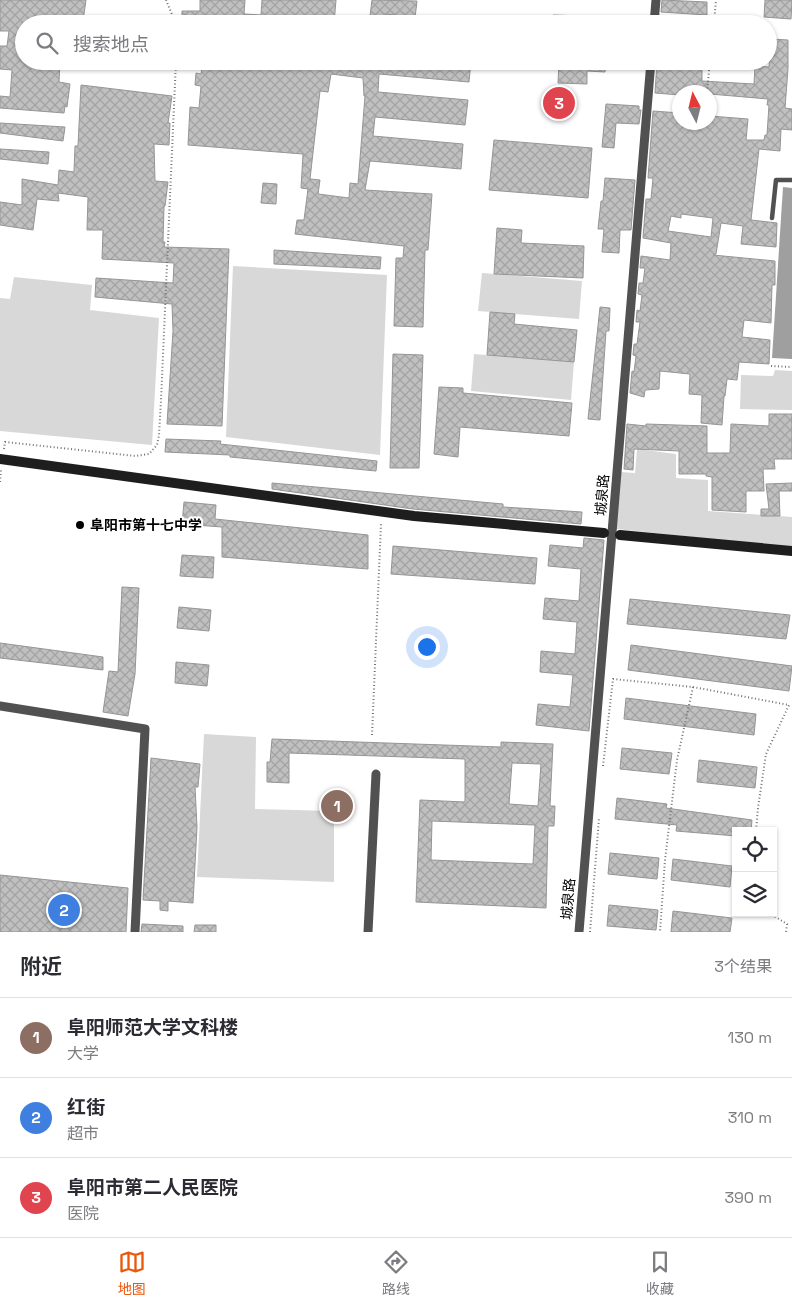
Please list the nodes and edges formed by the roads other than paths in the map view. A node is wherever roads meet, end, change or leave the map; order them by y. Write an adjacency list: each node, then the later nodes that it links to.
1 (656, 0): 2 (street)
2 (655, 15)
3 (650, 70): 14 (street, 城泉路)
4 (792, 180): 5 (lane)
5 (772, 218)
6 (1, 459): 7 (main road)
7 (604, 533)
8 (620, 535): 9 (main road)
9 (792, 551)
10 (0, 706): 12 (street)
11 (376, 774): 13 (street)
12 (135, 932)
13 (368, 932)
14 (579, 932)

